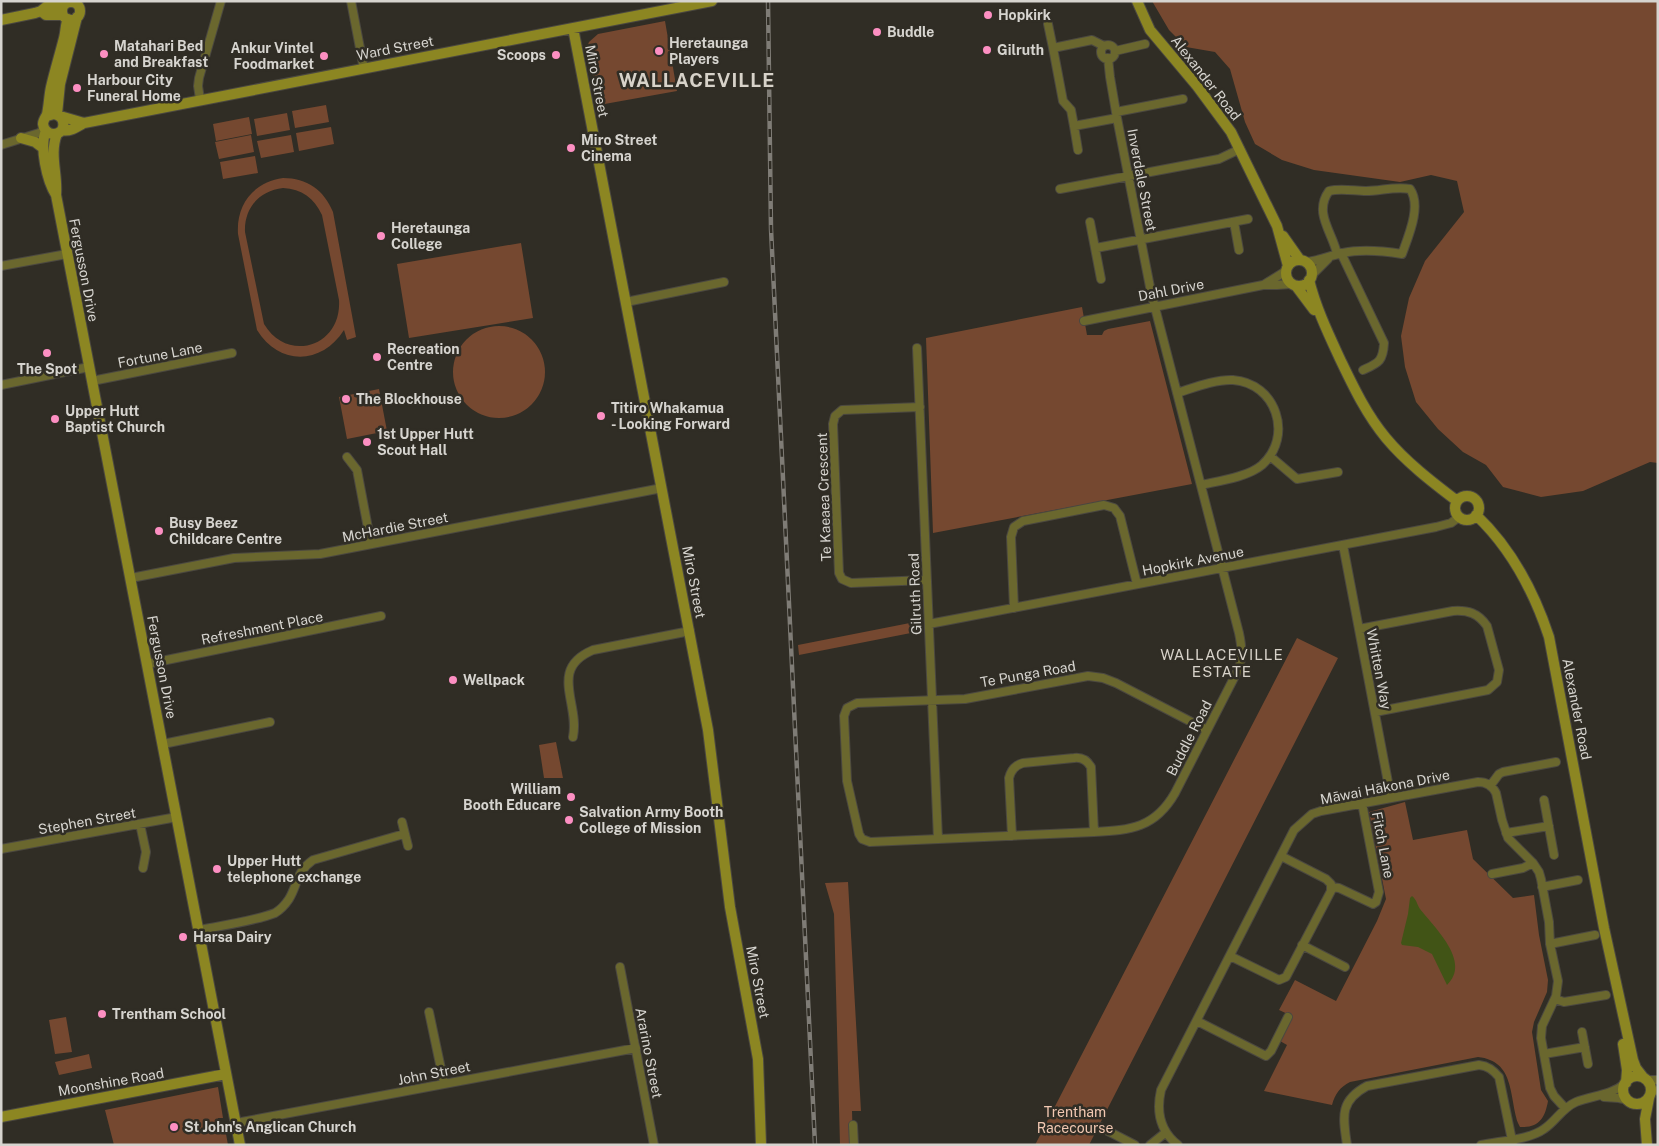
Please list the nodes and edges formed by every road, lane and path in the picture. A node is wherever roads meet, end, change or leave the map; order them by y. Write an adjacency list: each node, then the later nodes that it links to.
1 (221, 1): 17 (street)
2 (351, 1): 16 (street)
3 (1137, 1): 29 (street, Alexander Road)
4 (709, 2): 10 (street, Ward Street)
5 (68, 3): 6 (street); 7 (street); 7 (street)
6 (41, 11): 7 (street); 8 (street)
7 (74, 12): 19 (street); 21 (street)
8 (1, 20)
9 (1048, 24): 13 (street)
10 (573, 28): 16 (street, Ward Street); 51 (street, Miro Street)
11 (1145, 44): 14 (street)
12 (1104, 46): 13 (street); 14 (street); 15 (street, Inverdale Street)
13 (1053, 48): 23 (street)
14 (1115, 51): 15 (street)
15 (1108, 58): 20 (street, Inverdale Street)
16 (364, 69): 17 (street, Ward Street)
17 (200, 99): 22 (street, Ward Street)
18 (1183, 99): 20 (street)
19 (59, 115): 21 (street); 22 (street, Ward Street); 25 (street)
20 (1117, 115): 23 (street); 31 (street, Inverdale Street)
21 (47, 116): 24 (street)
22 (84, 122): 25 (street, Ward Street)
23 (1074, 126): 30 (street)
24 (45, 130): 25 (street); 26 (street); 28 (street, Fergusson Drive)
25 (59, 132): 33 (street, Fergusson Drive)
26 (20, 138): 27 (street); 28 (street)
27 (1, 145)
28 (43, 148): 33 (street, Fergusson Drive)
29 (1240, 149): 31 (street); 37 (street, Alexander Road)
30 (1078, 150)
31 (1128, 176): 32 (street); 38 (street, Inverdale Street)
32 (1060, 190)
33 (56, 196): 41 (street, Fergusson Drive)
34 (1248, 219): 36 (street)
35 (1090, 222): 39 (street)
36 (1234, 222): 38 (street); 40 (street)
37 (1277, 226): 43 (street, Alexander Road); 45 (street, Alexander Road)
38 (1141, 240): 39 (street); 52 (street, Inverdale Street)
39 (1096, 248): 47 (street)
40 (1239, 250)
41 (67, 254): 44 (street); 57 (street, Fergusson Drive)
42 (1336, 255): 42 (street); 43 (street); 46 (street); 58 (street)
43 (1303, 261): 45 (street); 46 (street, Alexander Road)
44 (1, 266)
45 (1287, 269): 49 (street, Dahl Drive); 50 (street, Alexander Road)
46 (1310, 278): 50 (street); 54 (street, Alexander Road)
47 (1102, 279)
48 (724, 282): 51 (street)
49 (1263, 285): 50 (street, Dahl Drive); 52 (street, Dahl Drive)
50 (1294, 285): 54 (street, Alexander Road)
51 (626, 302): 67 (street, Miro Street)
52 (1155, 306): 53 (street, Dahl Drive); 61 (street, Buddle Road)
53 (1084, 321)
54 (1323, 323): 68 (street, Alexander Road)
55 (917, 348): 62 (street, Gilruth Road)
56 (232, 353): 59 (street, Fortune Lane)
57 (89, 367): 59 (street, Fergusson Drive); 60 (street)
58 (1363, 370)
59 (92, 381): 74 (street, Fergusson Drive)
60 (1, 384)
61 (1177, 392): 63 (street); 66 (street, Buddle Road)
62 (920, 407): 75 (street, Gilruth Road); 75 (street, Te Kaeaea Crescent)
63 (1270, 456): 65 (street); 66 (street)
64 (348, 457): 71 (street)
65 (1338, 472)
66 (1200, 485): 73 (street, Buddle Road)
67 (662, 488): 71 (street, McHardie Street); 81 (street, Miro Street)
68 (1457, 501): 69 (street); 70 (street)
69 (1476, 515): 70 (street); 113 (street, Alexander Road)
70 (1459, 517): 72 (street, Hopkirk Avenue)
71 (372, 544): 74 (street, McHardie Street)
72 (1343, 545): 73 (street, Hopkirk Avenue); 80 (street, Whitten Way)
73 (1223, 568): 76 (street, Hopkirk Avenue); 86 (street, Buddle Road)
74 (131, 578): 82 (street, Fergusson Drive)
75 (927, 580): 79 (street, Gilruth Road)
76 (1138, 584): 77 (street, Hopkirk Avenue); 77 (street)
77 (1014, 608): 79 (street, Hopkirk Avenue)
78 (381, 616): 82 (street, Refreshment Place)
79 (929, 624): 83 (street, Gilruth Road)
80 (1359, 629): 84 (street, Whitten Way); 84 (street)
81 (690, 631): 87 (street); 148 (street, Miro Street)
82 (147, 664): 88 (street, Fergusson Drive)
83 (932, 700): 86 (street, Te Punga Road); 102 (street, Gilruth Road); 102 (street, Te Punga Road)
84 (1375, 712): 91 (street, Whitten Way)
85 (270, 722): 88 (street)
86 (1207, 730): 98 (street, Buddle Road)
87 (573, 737)
88 (163, 744): 94 (street, Fergusson Drive)
89 (1556, 762): 90 (street)
90 (1490, 786): 91 (street, Māwai Hākona Drive); 100 (street)
91 (1391, 798): 93 (street, Māwai Hākona Drive)
92 (1544, 800): 97 (street)
93 (1362, 803): 106 (street, Māwai Hākona Drive); 111 (street, Fitch Lane)
94 (177, 817): 96 (street, Stephen Street); 114 (street, Fergusson Drive)
95 (402, 822): 99 (street)
96 (140, 824): 104 (street, Stephen Street); 108 (street)
97 (1549, 826): 100 (street); 105 (street)
98 (1094, 832): 101 (street, Buddle Road); 101 (street)
99 (404, 834): 103 (street); 114 (street)
100 (1506, 834): 107 (street)
101 (1012, 836): 102 (street, Buddle Road)
102 (938, 839)
103 (408, 846)
104 (1, 849)
105 (1554, 855)
106 (1281, 856): 111 (street); 118 (street, Māwai Hākona Drive)
107 (1533, 863): 109 (street); 112 (street)
108 (144, 868)
109 (1492, 874)
110 (1578, 880): 112 (street)
111 (1332, 887): 117 (street)
112 (1542, 887): 116 (street)
113 (1604, 928): 132 (street, Alexander Road); 134 (street, Alexander Road)
114 (199, 930): 131 (street, Fergusson Drive)
115 (1595, 936): 116 (street)
116 (1550, 944): 122 (street)
117 (1302, 946): 118 (street); 120 (street)
118 (1230, 956): 125 (street, Māwai Hākona Drive)
119 (620, 967): 128 (street, Ararino Street)
120 (1345, 967)
121 (1606, 995): 122 (street)
122 (1555, 999): 129 (street)
123 (429, 1012): 135 (street)
124 (1288, 1017): 125 (street)
125 (1197, 1021): 144 (street, Māwai Hākona Drive)
126 (1582, 1032): 127 (street)
127 (1585, 1047): 129 (street); 130 (street)
128 (636, 1048): 135 (street, John Street); 147 (street, Ararino Street)
129 (1544, 1054): 139 (street)
130 (1588, 1064)
131 (226, 1074): 140 (street, Moonshine Road); 141 (street, Fergusson Drive)
132 (1645, 1078): 133 (street); 134 (street); 136 (street, Alexander Road)
133 (1658, 1080)
134 (1626, 1082): 137 (street); 138 (street, Alexander Road)
135 (444, 1083): 141 (street, John Street)
136 (1652, 1094): 138 (street); 156 (street, Alexander Road)
137 (1595, 1097): 138 (street); 139 (street)
138 (1629, 1101): 155 (street, Alexander Road)
139 (1565, 1108): 145 (street)
140 (1, 1117)
141 (236, 1123): 146 (street, Fergusson Drive)
142 (853, 1124): 149 (street)
143 (1100, 1127): 150 (street)
144 (1165, 1133): 151 (street); 152 (street)
145 (1512, 1142): 153 (street); 154 (street)
146 (240, 1145)
147 (654, 1145)
148 (761, 1145)
149 (854, 1145)
150 (1134, 1145)
151 (1150, 1145)
152 (1178, 1145)
153 (1347, 1145)
154 (1481, 1145)
155 (1643, 1145)
156 (1647, 1145)

